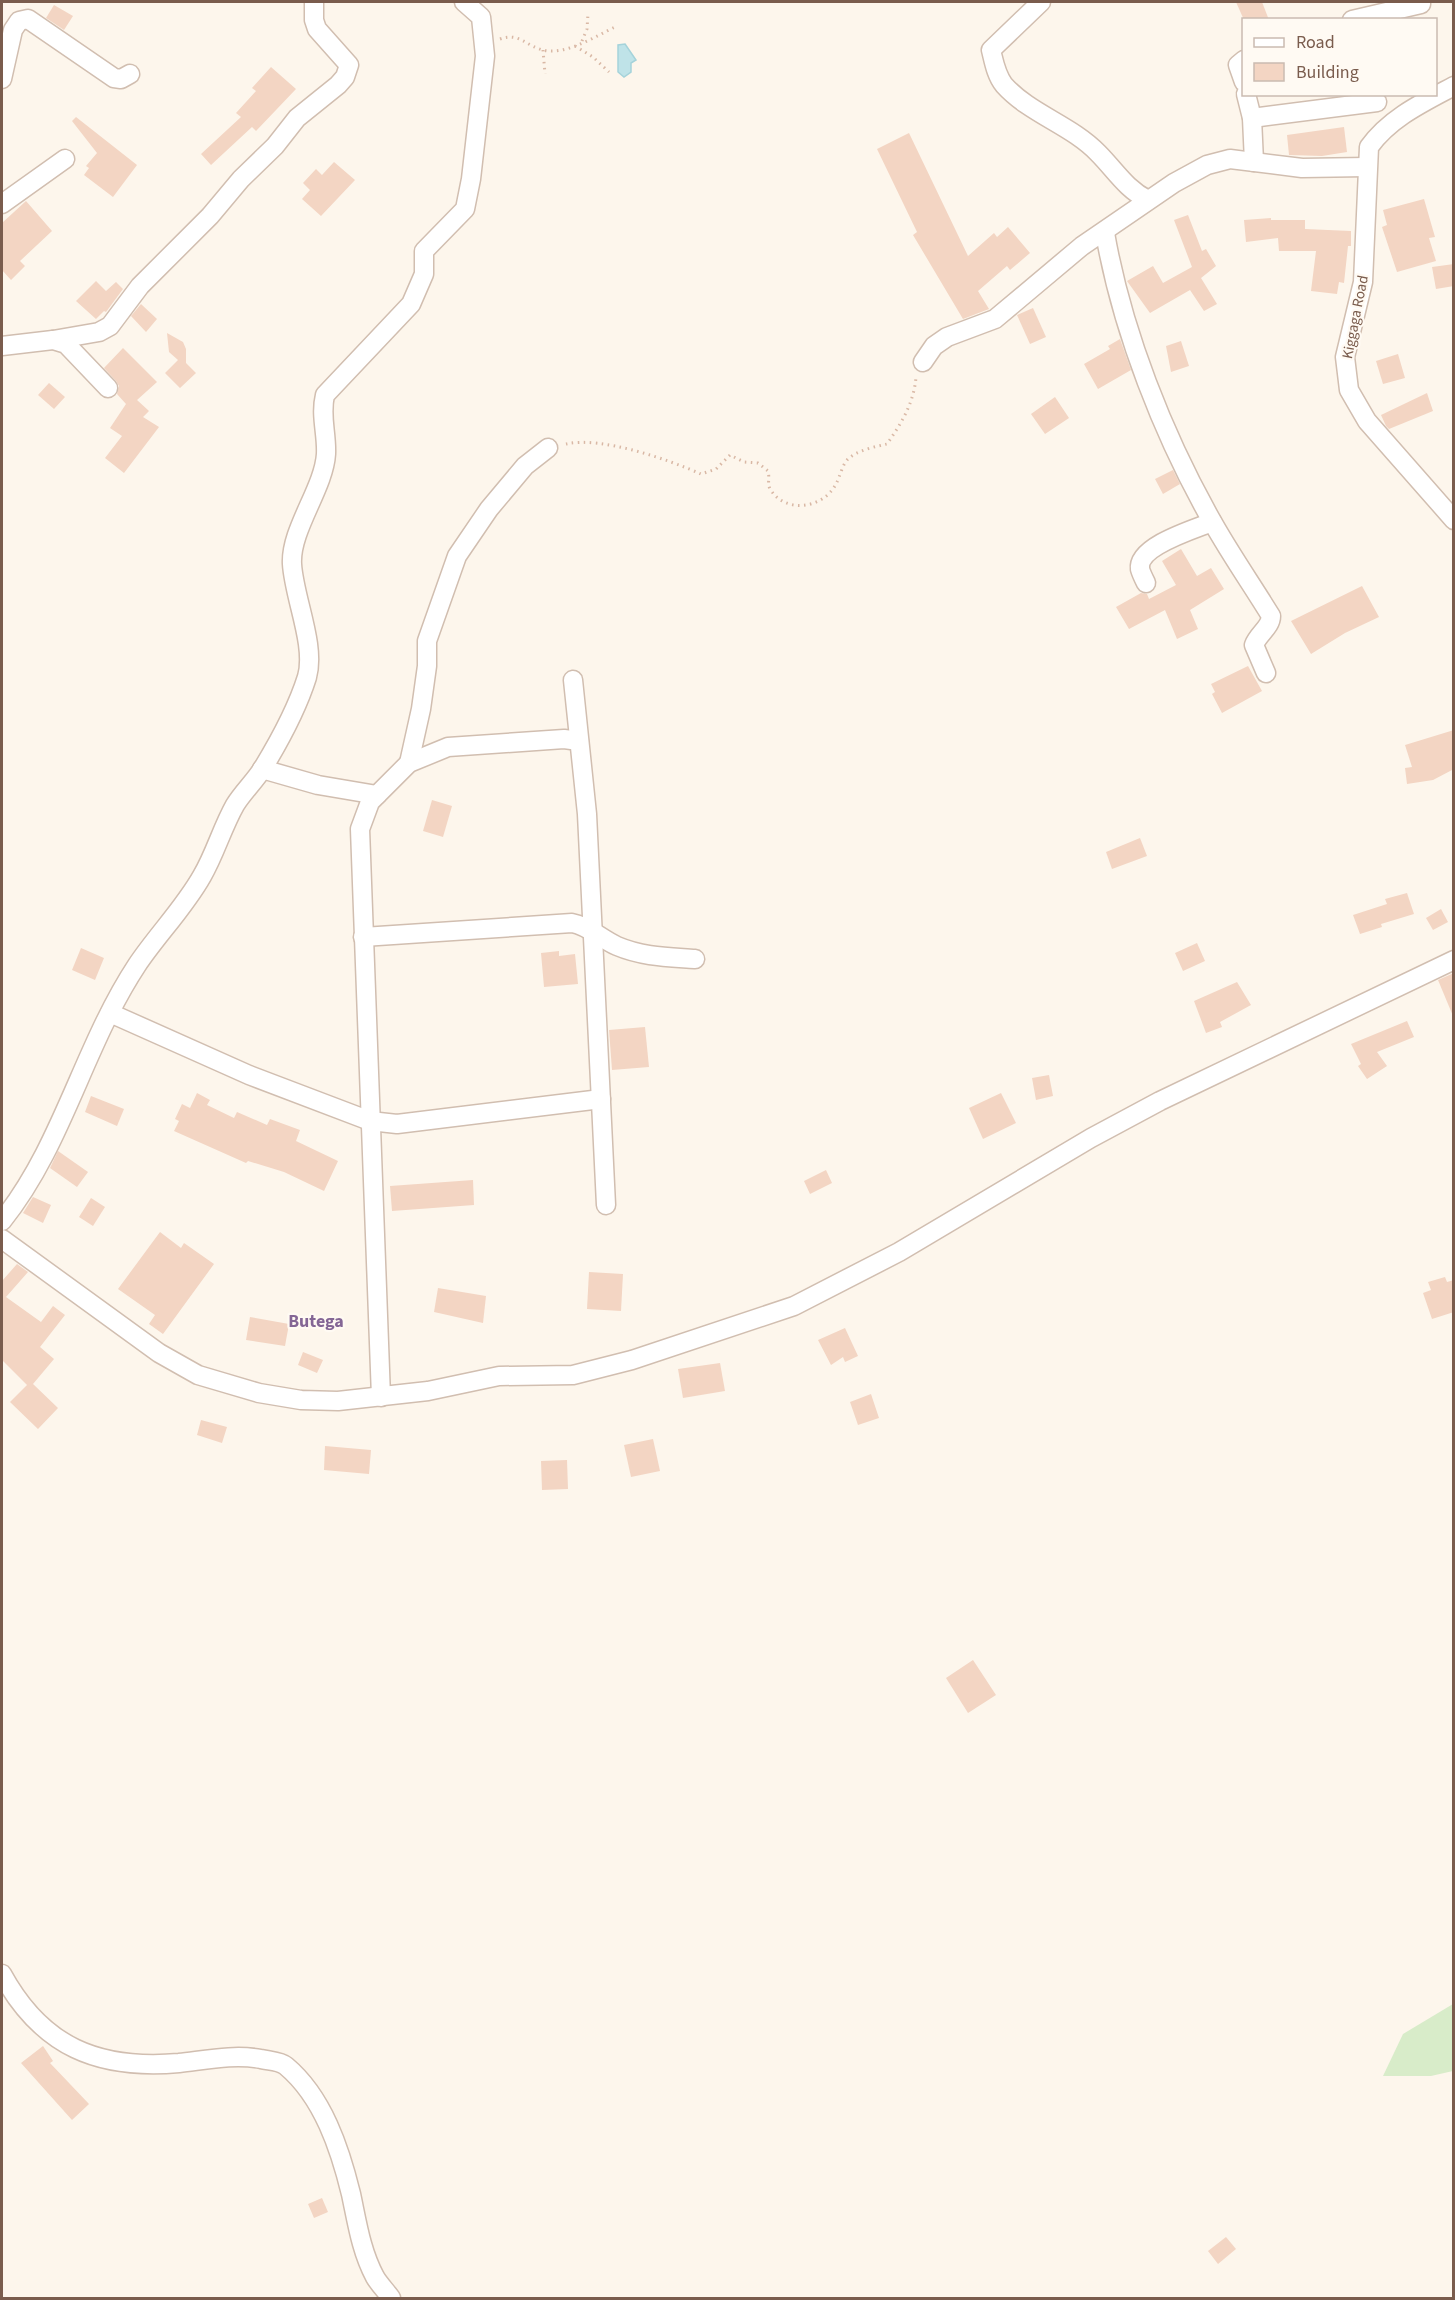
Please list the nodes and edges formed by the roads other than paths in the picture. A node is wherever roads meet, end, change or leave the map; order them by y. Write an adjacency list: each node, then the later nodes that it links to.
1 (25, 2): 7 (street)
2 (314, 2): 25 (street)
3 (464, 2): 37 (street)
4 (1041, 2): 22 (street)
5 (1420, 8): 6 (street)
6 (1363, 18)
7 (19, 21): 9 (street); 11 (street)
8 (1242, 62): 10 (street)
9 (130, 74)
10 (1242, 76)
11 (2, 79)
12 (1454, 86): 13 (street)
13 (1437, 95)
14 (1246, 96): 17 (street)
15 (1435, 96): 18 (street)
16 (1379, 98): 17 (street); 18 (street, Kiggaga Road)
17 (1252, 118): 20 (street)
18 (1368, 147): 21 (street, Kiggaga Road)
19 (65, 159): 23 (street)
20 (1254, 162): 21 (street); 22 (street)
21 (1367, 167): 30 (street, Kiggaga Road)
22 (1148, 200): 24 (street)
23 (2, 204)
24 (1104, 233): 27 (street); 31 (street)
25 (53, 340): 26 (street); 28 (street)
26 (2, 346)
27 (923, 362)
28 (108, 388)
29 (548, 448): 36 (street)
30 (1454, 520)
31 (1212, 522): 32 (street); 33 (street)
32 (1146, 583)
33 (1266, 673)
34 (573, 680): 35 (street)
35 (579, 741): 36 (street); 39 (street)
36 (409, 763): 38 (street)
37 (262, 769): 38 (street); 43 (street)
38 (377, 795): 40 (street)
39 (592, 932): 40 (street); 41 (street); 44 (street)
40 (363, 937): 45 (street)
41 (695, 959)
42 (1454, 960): 49 (street)
43 (110, 1013): 45 (street); 47 (street)
44 (601, 1100): 45 (street); 46 (street)
45 (370, 1121): 49 (street)
46 (606, 1205)
47 (2, 1221)
48 (2, 1239): 49 (street)
49 (381, 1397)
50 (2, 1974): 51 (street)
51 (391, 2298)

